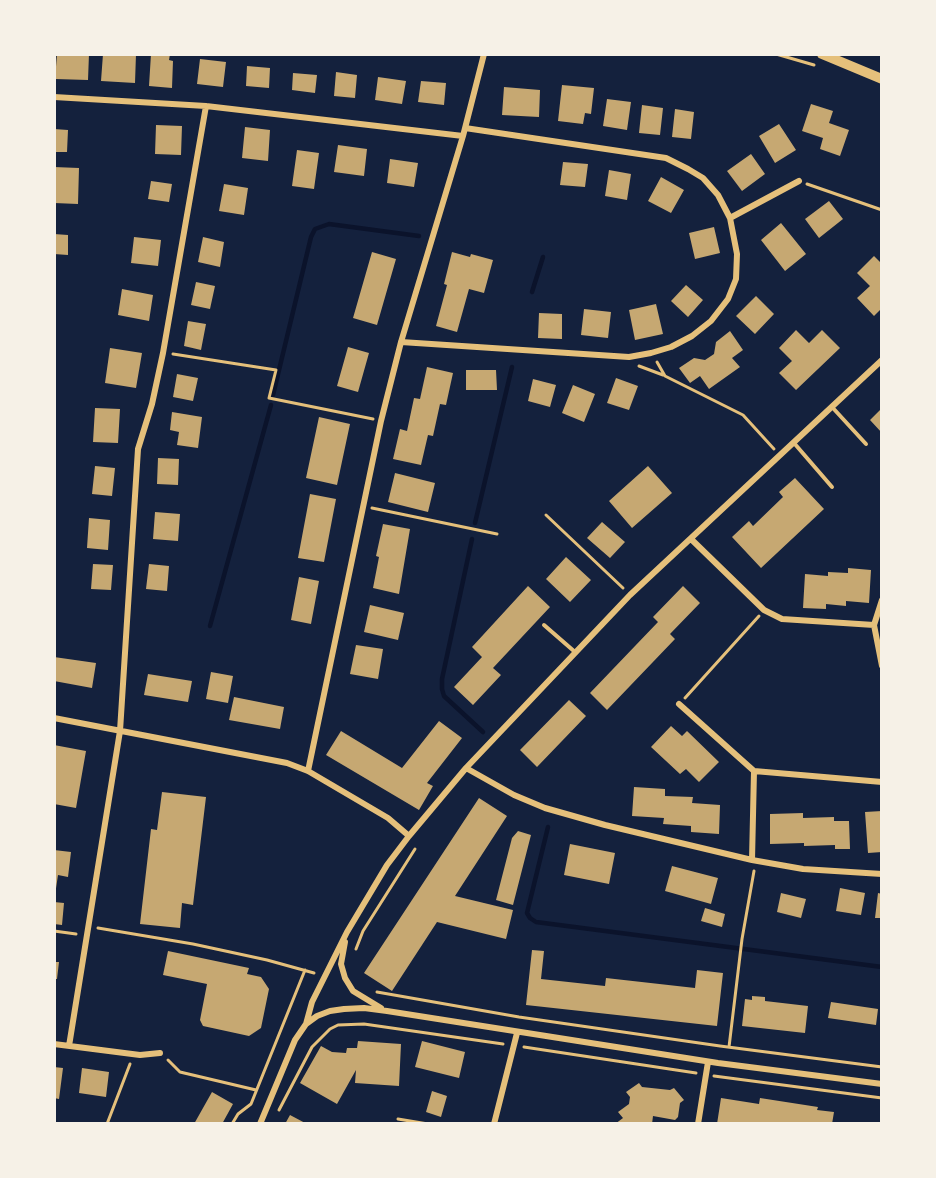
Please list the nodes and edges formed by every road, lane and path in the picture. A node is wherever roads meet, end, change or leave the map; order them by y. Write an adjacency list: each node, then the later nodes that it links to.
1 (484, 54): 6 (street)
2 (822, 54): 3 (street)
3 (882, 79)
4 (54, 97): 5 (street)
5 (206, 106): 7 (street); 12 (street)
6 (465, 128): 7 (street); 10 (street)
7 (463, 136): 11 (street)
8 (799, 181): 9 (path); 10 (street)
9 (882, 210)
10 (730, 218): 13 (street)
11 (401, 342): 13 (street); 16 (street)
12 (163, 353): 16 (path); 34 (street)
13 (651, 353): 19 (path)
14 (882, 360): 15 (street)
15 (832, 407): 17 (street); 18 (lane)
16 (381, 421): 21 (street)
17 (794, 442): 19 (street); 20 (lane)
18 (866, 444)
19 (780, 455): 24 (street)
20 (832, 487)
21 (363, 506): 23 (path); 36 (street)
22 (546, 515): 25 (path)
23 (497, 534)
24 (691, 539): 25 (street); 27 (street)
25 (630, 595): 30 (street)
26 (882, 600): 29 (street)
27 (764, 610): 29 (street); 32 (path)
28 (544, 625): 30 (lane)
29 (874, 625): 31 (street)
30 (576, 652): 35 (street)
31 (882, 666)
32 (679, 704): 37 (street)
33 (54, 718): 34 (street)
34 (120, 730): 36 (street); 43 (street)
35 (466, 768): 39 (street); 41 (street)
36 (308, 771): 39 (street)
37 (754, 771): 38 (street); 41 (street)
38 (882, 782)
39 (409, 836): 45 (street)
40 (418, 844): 47 (path)
41 (754, 860): 42 (street); 55 (path)
42 (882, 874)
43 (87, 926): 46 (street); 61 (path)
44 (54, 931): 46 (path)
45 (347, 932): 49 (street); 50 (street)
46 (86, 935): 54 (street)
47 (355, 951)
48 (371, 990): 55 (path)
49 (387, 1011): 50 (street); 51 (street)
50 (306, 1024): 66 (street)
51 (517, 1033): 53 (street); 58 (street)
52 (54, 1044): 54 (street)
53 (514, 1045): 62 (path); 68 (street)
54 (69, 1046): 57 (street)
55 (729, 1047): 59 (path)
56 (160, 1053): 57 (street); 61 (path)
57 (132, 1054): 64 (path)
58 (708, 1062): 60 (street); 69 (street)
59 (882, 1067)
60 (882, 1084)
61 (256, 1090): 65 (path)
62 (276, 1116)
63 (398, 1119): 67 (path)
64 (107, 1124)
65 (232, 1124)
66 (260, 1124)
67 (428, 1124)
68 (494, 1124)
69 (698, 1124)

